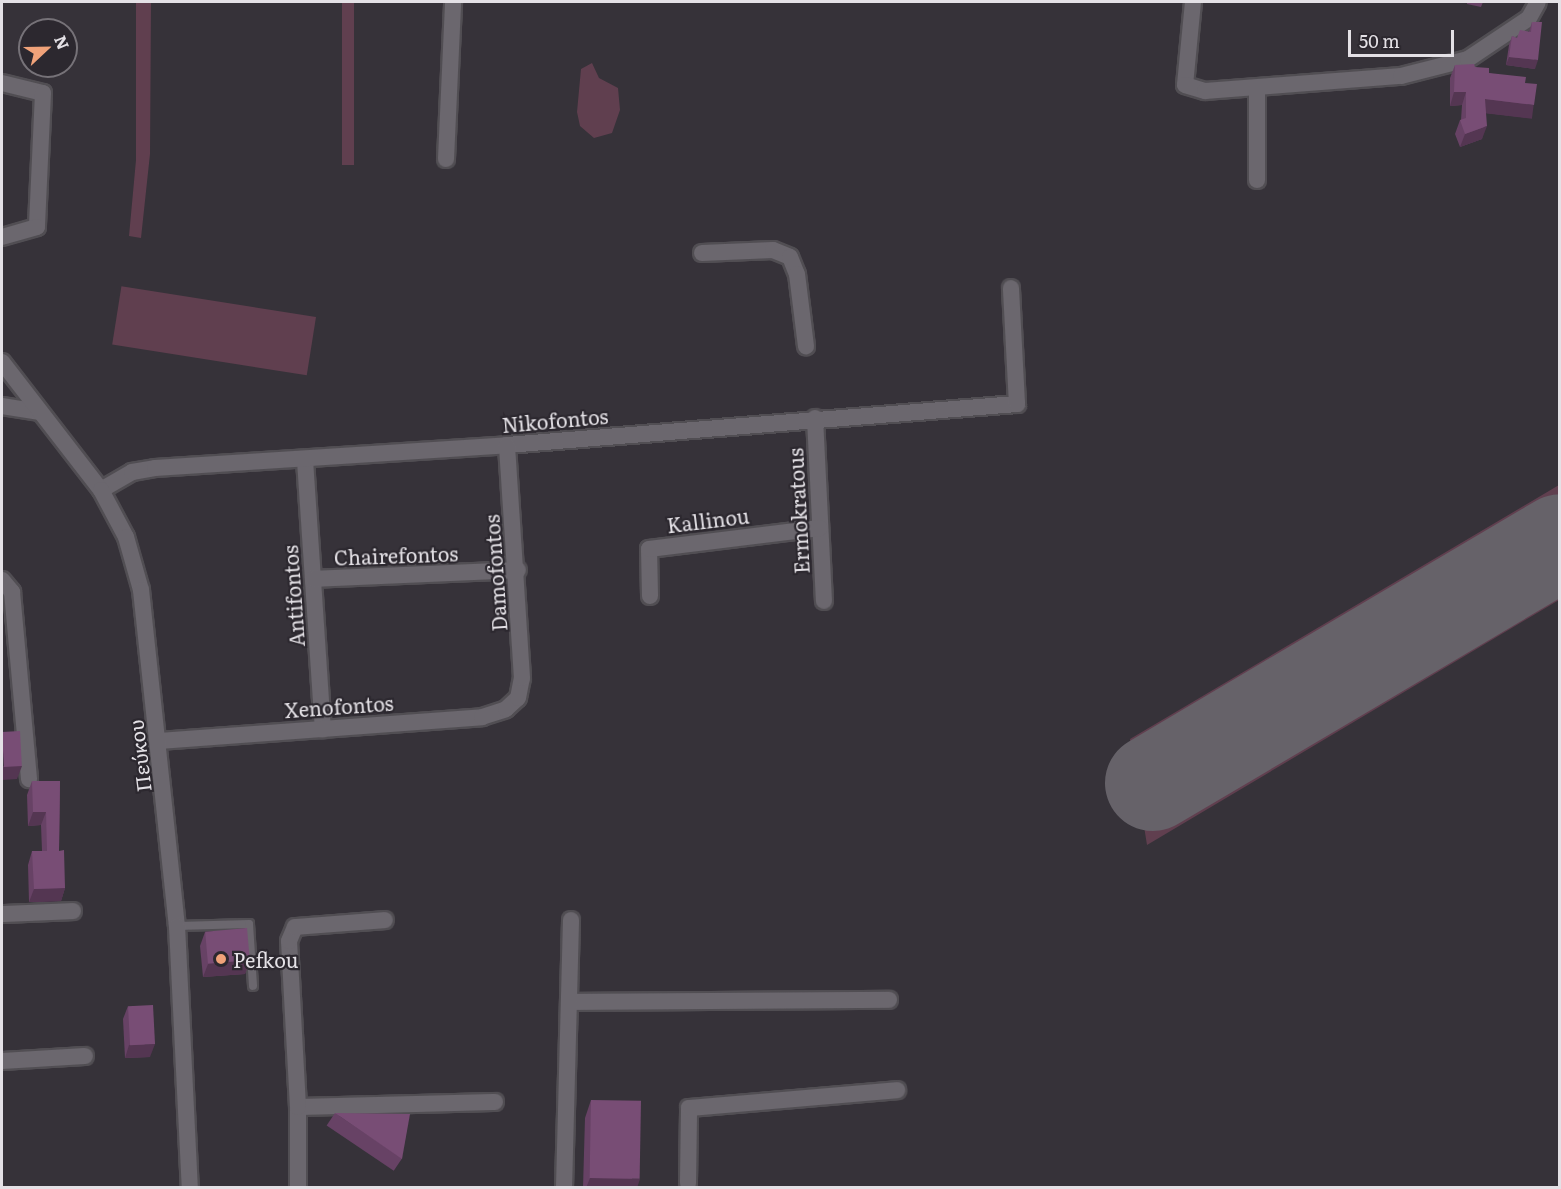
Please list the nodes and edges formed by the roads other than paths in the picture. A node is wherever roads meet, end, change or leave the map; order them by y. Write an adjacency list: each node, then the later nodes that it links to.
1 (453, 2): 6 (street)
2 (1193, 2): 5 (street)
3 (1538, 2): 5 (street)
4 (2, 83): 8 (street)
5 (1257, 88): 7 (street)
6 (446, 159)
7 (1257, 180)
8 (2, 237)
9 (702, 253): 11 (street)
10 (1011, 288): 15 (street, Nikofontos)
11 (806, 346)
12 (2, 362): 14 (street, Πεύκου)
13 (2, 406): 14 (street)
14 (39, 412): 18 (street, Πεύκου)
15 (815, 418): 16 (street, Nikofontos); 19 (street, Ermokratous)
16 (507, 445): 17 (street, Nikofontos); 20 (street, Damofontos)
17 (305, 460): 18 (street, Nikofontos); 21 (street, Antifontos)
18 (101, 490): 27 (street, Πεύκου)
19 (819, 528): 23 (street, Kallinou); 24 (street, Ermokratous)
20 (518, 570): 21 (street, Chairefontos); 25 (street, Damofontos)
21 (313, 579): 26 (street, Antifontos)
22 (2, 580): 28 (street)
23 (650, 596)
24 (824, 601)
25 (518, 698): 26 (street, Xenofontos)
26 (323, 729): 27 (street, Xenofontos)
27 (159, 741): 33 (street, Πεύκου)
28 (29, 779)
29 (73, 911): 30 (street)
30 (2, 914)
31 (385, 920): 41 (street)
32 (570, 920): 36 (street)
33 (177, 926): 34 (lane); 43 (street, Πεύκου)
34 (253, 986)
35 (889, 1000): 36 (street)
36 (569, 1002): 45 (street)
37 (85, 1056): 38 (street)
38 (2, 1061)
39 (897, 1090): 42 (street)
40 (495, 1102): 41 (street)
41 (298, 1107): 44 (street)
42 (688, 1183)
43 (190, 1188)
44 (298, 1188)
45 (564, 1188)

